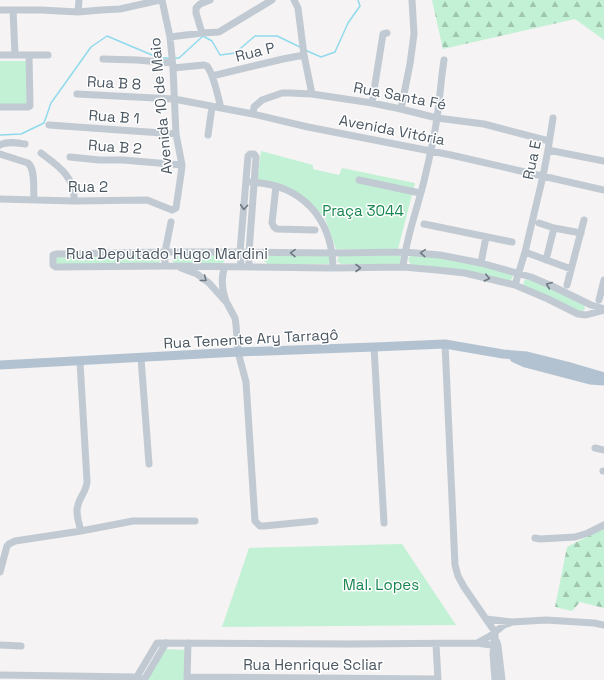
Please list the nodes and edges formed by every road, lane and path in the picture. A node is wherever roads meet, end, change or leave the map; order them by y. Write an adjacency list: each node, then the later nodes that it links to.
1 (79, 0): 11 (street)
2 (119, 0): 8 (street)
3 (161, 0): 8 (street); 14 (street, Avenida 10 de Maio)
4 (210, 0): 12 (street)
5 (272, 0): 12 (street)
6 (294, 0): 19 (street)
7 (412, 0): 31 (street)
8 (120, 8): 11 (street)
9 (0, 10): 10 (street)
10 (13, 10): 11 (street); 16 (street)
11 (78, 12)
12 (202, 33): 14 (street)
13 (387, 33): 27 (street)
14 (170, 37): 22 (street, Avenida 10 de Maio)
15 (0, 55): 16 (street)
16 (15, 55): 17 (street)
17 (29, 55): 18 (street); 28 (street)
18 (48, 55)
19 (304, 55): 23 (street, Rua P); 25 (street)
20 (103, 59): 22 (street)
21 (444, 60): 33 (street)
22 (172, 62): 23 (street); 26 (street, Avenida 10 de Maio)
23 (212, 76): 30 (street)
24 (77, 94): 26 (street, Rua B 8)
25 (312, 94): 27 (street, Rua Santa Fé); 32 (street, Rua Santa Fé)
26 (174, 99): 29 (street, Avenida Vitória); 36 (street, Avenida 10 de Maio)
27 (372, 103): 31 (street, Rua Santa Fé)
28 (0, 107)
29 (212, 107): 30 (street, Avenida Vitória); 37 (street)
30 (221, 108): 32 (street, Avenida Vitória)
31 (401, 109): 33 (street, Rua Santa Fé)
32 (253, 114): 42 (street, Avenida Vitória)
33 (437, 118): 38 (street, Rua Santa Fé); 42 (street)
34 (553, 118): 38 (street, Rua E)
35 (49, 125): 36 (street, Rua B 1)
36 (176, 134): 47 (street, Avenida 10 de Maio)
37 (208, 135)
38 (550, 141): 41 (street, Rua E)
39 (26, 144): 40 (street)
40 (0, 145)
41 (548, 150): 46 (street); 48 (street, Rua E)
42 (430, 151): 48 (street, Avenida Vitória); 54 (street)
43 (41, 153): 57 (street)
44 (0, 154): 56 (street)
45 (70, 157): 47 (street, Rua B 2)
46 (604, 161)
47 (182, 165): 58 (street, Avenida 10 de Maio)
48 (543, 176): 53 (street, Avenida Vitória); 72 (street, Rua E)
49 (359, 180): 54 (street)
50 (246, 182): 51 (street); 51 (street); 69 (street, one-way to 69)
51 (254, 182): 52 (street); 70 (street)
52 (276, 186): 64 (street); 73 (street)
53 (604, 190)
54 (420, 194): 71 (street)
55 (0, 199): 56 (street, Rua 2)
56 (34, 200): 57 (street, Rua 2)
57 (74, 201): 58 (street, Rua 2)
58 (175, 209)
59 (584, 220): 65 (street)
60 (171, 222): 68 (street)
61 (539, 223): 63 (street)
62 (424, 224): 66 (street)
63 (554, 228): 65 (street); 74 (street)
64 (315, 230)
65 (581, 233): 83 (street)
66 (486, 237): 67 (street); 75 (street)
67 (512, 242)
68 (165, 252): 69 (street, Rua Deputado Hugo Mardini); 76 (street); 76 (street, Rua Deputado Hugo Mardini)
69 (240, 252): 70 (street, Rua Deputado Hugo Mardini); 79 (street)
70 (249, 252): 73 (street, Rua Deputado Hugo Mardini, one-way to 70); 80 (street)
71 (404, 252): 73 (street, Rua Deputado Hugo Mardini); 75 (street, Rua Deputado Hugo Mardini, one-way to 71); 81 (street)
72 (525, 252): 74 (street); 84 (street, Rua E)
73 (333, 253): 82 (street)
74 (546, 260): 83 (street)
75 (481, 263): 84 (street, Rua Deputado Hugo Mardini)
76 (165, 266): 77 (street, Rua Deputado Hugo Mardini)
77 (174, 266): 78 (street, Rua Deputado Hugo Mardini); 89 (street, one-way to 89)
78 (225, 267): 79 (street, Rua Deputado Hugo Mardini); 89 (street)
79 (241, 267): 80 (street, Rua Deputado Hugo Mardini)
80 (249, 267): 82 (street, Rua Deputado Hugo Mardini)
81 (403, 267): 82 (street, Rua Deputado Hugo Mardini, one-way to 81); 86 (street, Rua Deputado Hugo Mardini, one-way to 86)
82 (333, 268)
83 (571, 269): 87 (street)
84 (518, 273): 86 (street, Rua E); 90 (street, Rua Deputado Hugo Mardini, one-way to 84)
85 (604, 280): 88 (street)
86 (515, 284): 92 (street, Rua Deputado Hugo Mardini)
87 (567, 285)
88 (599, 300)
89 (227, 303): 95 (street)
90 (587, 303): 91 (street, Rua Deputado Hugo Mardini); 92 (street)
91 (604, 309): 92 (street, Rua Deputado Hugo Mardini)
92 (584, 315)
93 (445, 344): 94 (main road, Rua Tenente Ary Tarragô); 96 (main road, Rua Tenente Ary Tarragô); 112 (street)
94 (374, 347): 95 (main road, Rua Tenente Ary Tarragô); 107 (street)
95 (238, 352): 97 (main road, Rua Tenente Ary Tarragô); 106 (street)
96 (503, 354): 100 (main road, Rua Tenente Ary Tarragô); 101 (main road, Rua Tenente Ary Tarragô)
97 (141, 358): 98 (main road, Rua Tenente Ary Tarragô); 104 (street)
98 (80, 362): 99 (main road, Rua Tenente Ary Tarragô); 109 (street)
99 (0, 365)
100 (604, 377)
101 (604, 381)
102 (596, 448): 103 (street)
103 (604, 450)
104 (149, 464)
105 (195, 520): 109 (street)
106 (315, 521)
107 (384, 523)
108 (604, 525): 110 (street)
109 (81, 531): 111 (street)
110 (535, 538)
111 (0, 572)
112 (486, 619): 113 (street); 115 (street)
113 (512, 622): 114 (street); 115 (street)
114 (604, 625)
115 (495, 641): 118 (street); 118 (street); 127 (street); 128 (street)
116 (166, 643): 117 (street); 123 (street); 126 (street)
117 (188, 643): 119 (street); 124 (street)
118 (477, 643): 119 (street)
119 (436, 644): 125 (street)
120 (0, 645): 121 (street)
121 (21, 646)
122 (0, 676): 123 (street)
123 (136, 678): 126 (street)
124 (187, 678): 125 (street, Rua Henrique Scliar)
125 (438, 679)
126 (144, 680)
127 (495, 680)
128 (502, 680)

